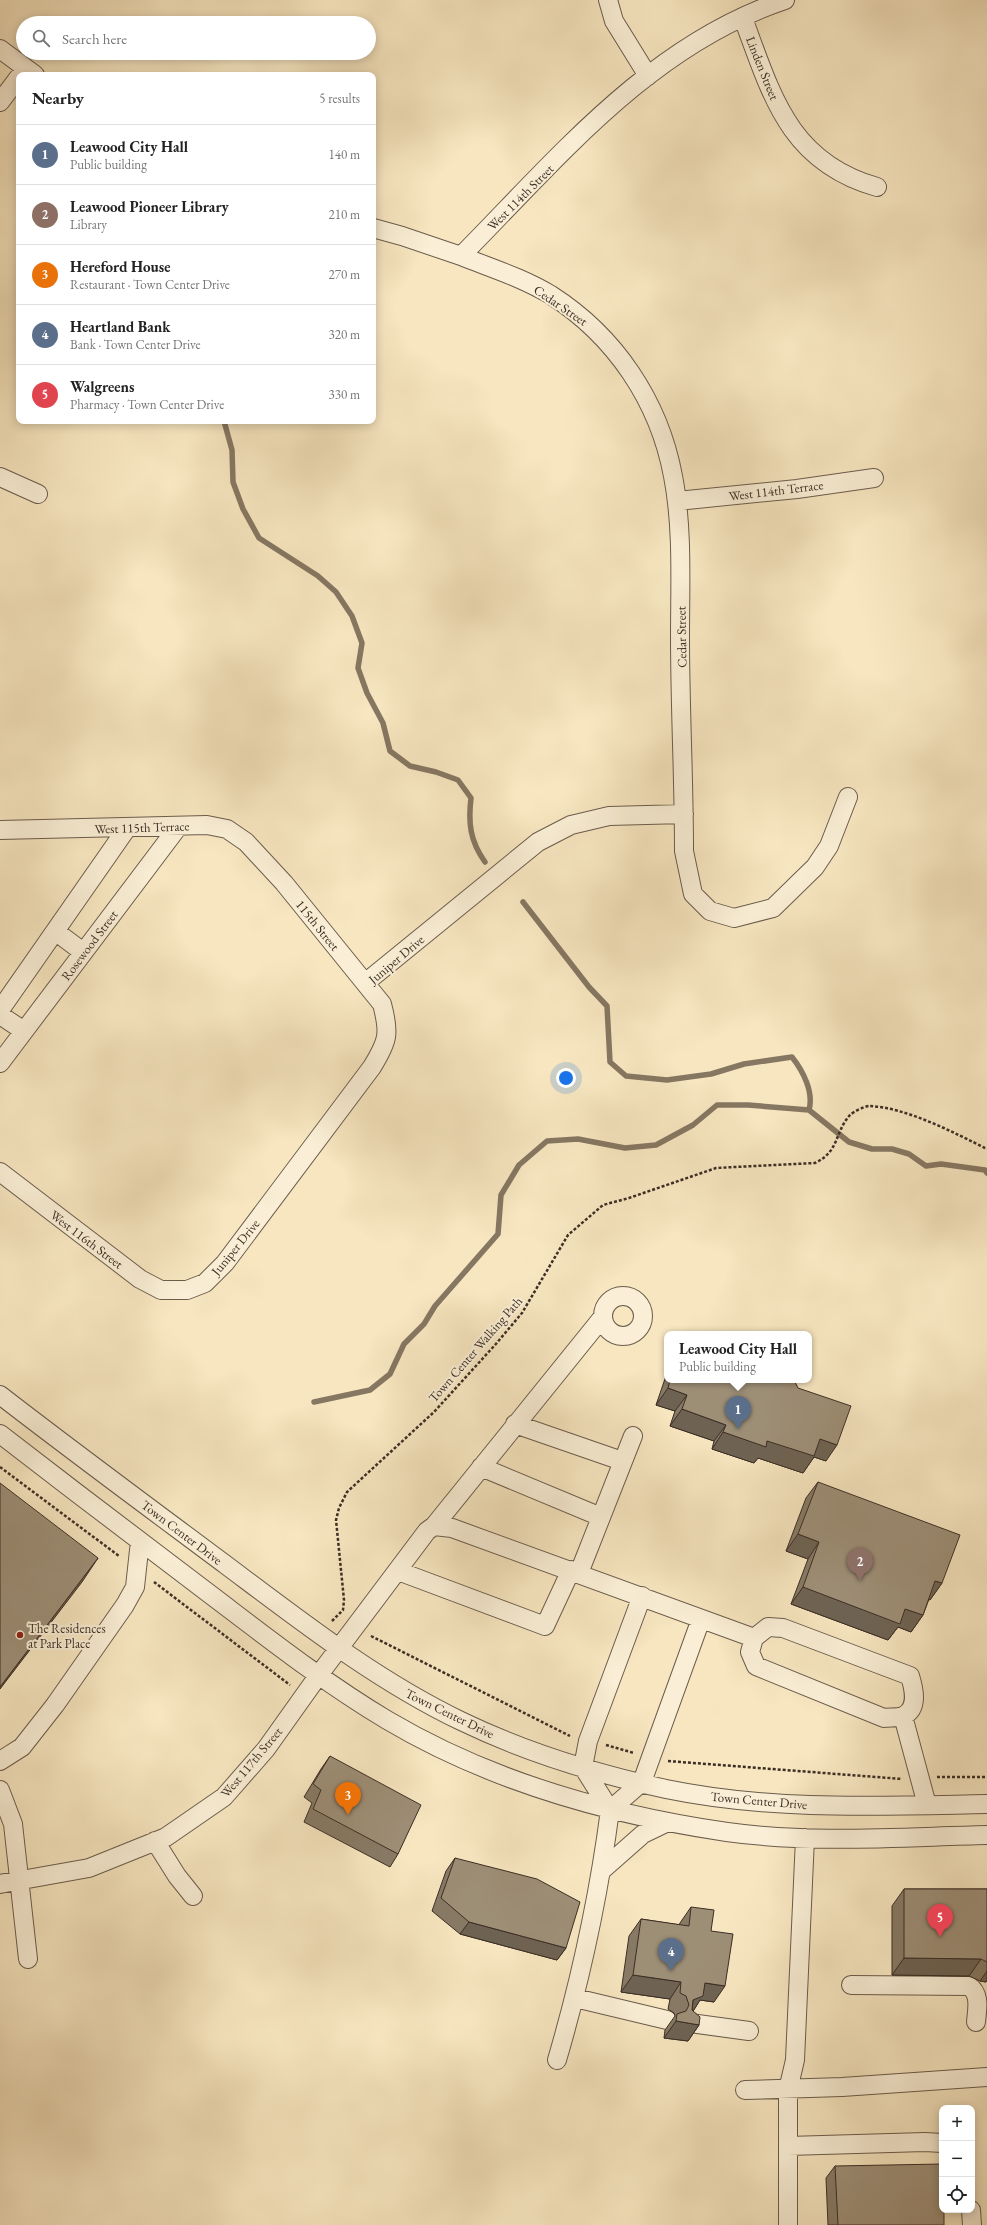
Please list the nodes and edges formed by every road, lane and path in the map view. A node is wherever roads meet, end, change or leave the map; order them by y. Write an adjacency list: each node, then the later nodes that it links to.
1 (608, 0): 6 (street)
2 (785, 0): 3 (street, West 114th Street)
3 (743, 18): 6 (street, West 114th Street); 9 (street, Linden Street)
4 (0, 49): 5 (street)
5 (23, 72)
6 (648, 76): 11 (street, West 114th Street)
7 (16, 84): 8 (street)
8 (0, 102)
9 (877, 187)
10 (376, 229): 11 (street)
11 (461, 256): 15 (street, Cedar Street)
12 (0, 477): 14 (street)
13 (874, 478): 15 (street, West 114th Terrace)
14 (38, 494)
15 (677, 501): 17 (street, Cedar Street)
16 (848, 797): 17 (street, Cedar Street)
17 (684, 814): 24 (street, Juniper Drive)
18 (178, 827): 19 (street, West 115th Terrace); 21 (street, West 115th Terrace); 23 (street, Rosewood Street)
19 (128, 828): 20 (street, West 115th Terrace); 22 (street)
20 (0, 830)
21 (270, 867): 24 (street, 115th Street)
22 (56, 931): 23 (street); 25 (street)
23 (83, 952): 27 (street, Rosewood Street)
24 (365, 983): 31 (street, Juniper Drive)
25 (0, 1010)
26 (0, 1015): 27 (street)
27 (24, 1031): 28 (street, Rosewood Street)
28 (0, 1063)
29 (987, 1149): 47 (path, Town Center Walking Path)
30 (0, 1172): 31 (street, West 116th Street)
31 (182, 1290)
32 (602, 1318): 34 (street, West 117th Street)
33 (0, 1395): 47 (street, Town Center Drive)
34 (515, 1424): 37 (street); 38 (street, West 117th Street)
35 (0, 1434): 41 (street)
36 (633, 1436): 37 (street)
37 (622, 1461): 39 (street)
38 (481, 1467): 39 (street); 40 (street, West 117th Street)
39 (601, 1517): 43 (street)
40 (434, 1526): 42 (street, West 117th Street); 43 (street)
41 (140, 1541): 48 (street); 50 (street)
42 (398, 1570): 43 (street); 47 (street, West 117th Street)
43 (575, 1572): 44 (street)
44 (642, 1596): 45 (street); 51 (street)
45 (701, 1619): 46 (street); 52 (street)
46 (754, 1638): 49 (street); 49 (street)
47 (339, 1648): 48 (street, West 117th Street); 51 (street, Town Center Drive)
48 (318, 1676): 56 (street); 60 (street, West 117th Street)
49 (903, 1716): 55 (street)
50 (0, 1761)
51 (583, 1767): 52 (street, Town Center Drive); 56 (street)
52 (642, 1782): 55 (street, Town Center Drive); 56 (street)
53 (0, 1790): 62 (street)
54 (987, 1804): 55 (street, Town Center Drive)
55 (927, 1805)
56 (610, 1810): 57 (street); 61 (street)
57 (668, 1822): 59 (street); 61 (street)
58 (987, 1835): 59 (street)
59 (806, 1838): 75 (street)
60 (155, 1842): 62 (street, West 117th Street); 64 (street)
61 (601, 1871): 67 (street)
62 (19, 1881): 63 (street, West 117th Street); 65 (street)
63 (0, 1884)
64 (193, 1896)
65 (28, 1959)
66 (851, 1985): 69 (street)
67 (575, 1998): 68 (street); 72 (street)
68 (667, 2020)
69 (976, 2022)
70 (690, 2023): 71 (street)
71 (749, 2031)
72 (556, 2060)
73 (987, 2077): 75 (street)
74 (745, 2090): 75 (street)
75 (788, 2090): 77 (street)
76 (939, 2143): 77 (street)
77 (788, 2146): 79 (street)
78 (971, 2213): 80 (street)
79 (788, 2225)
80 (972, 2225)

